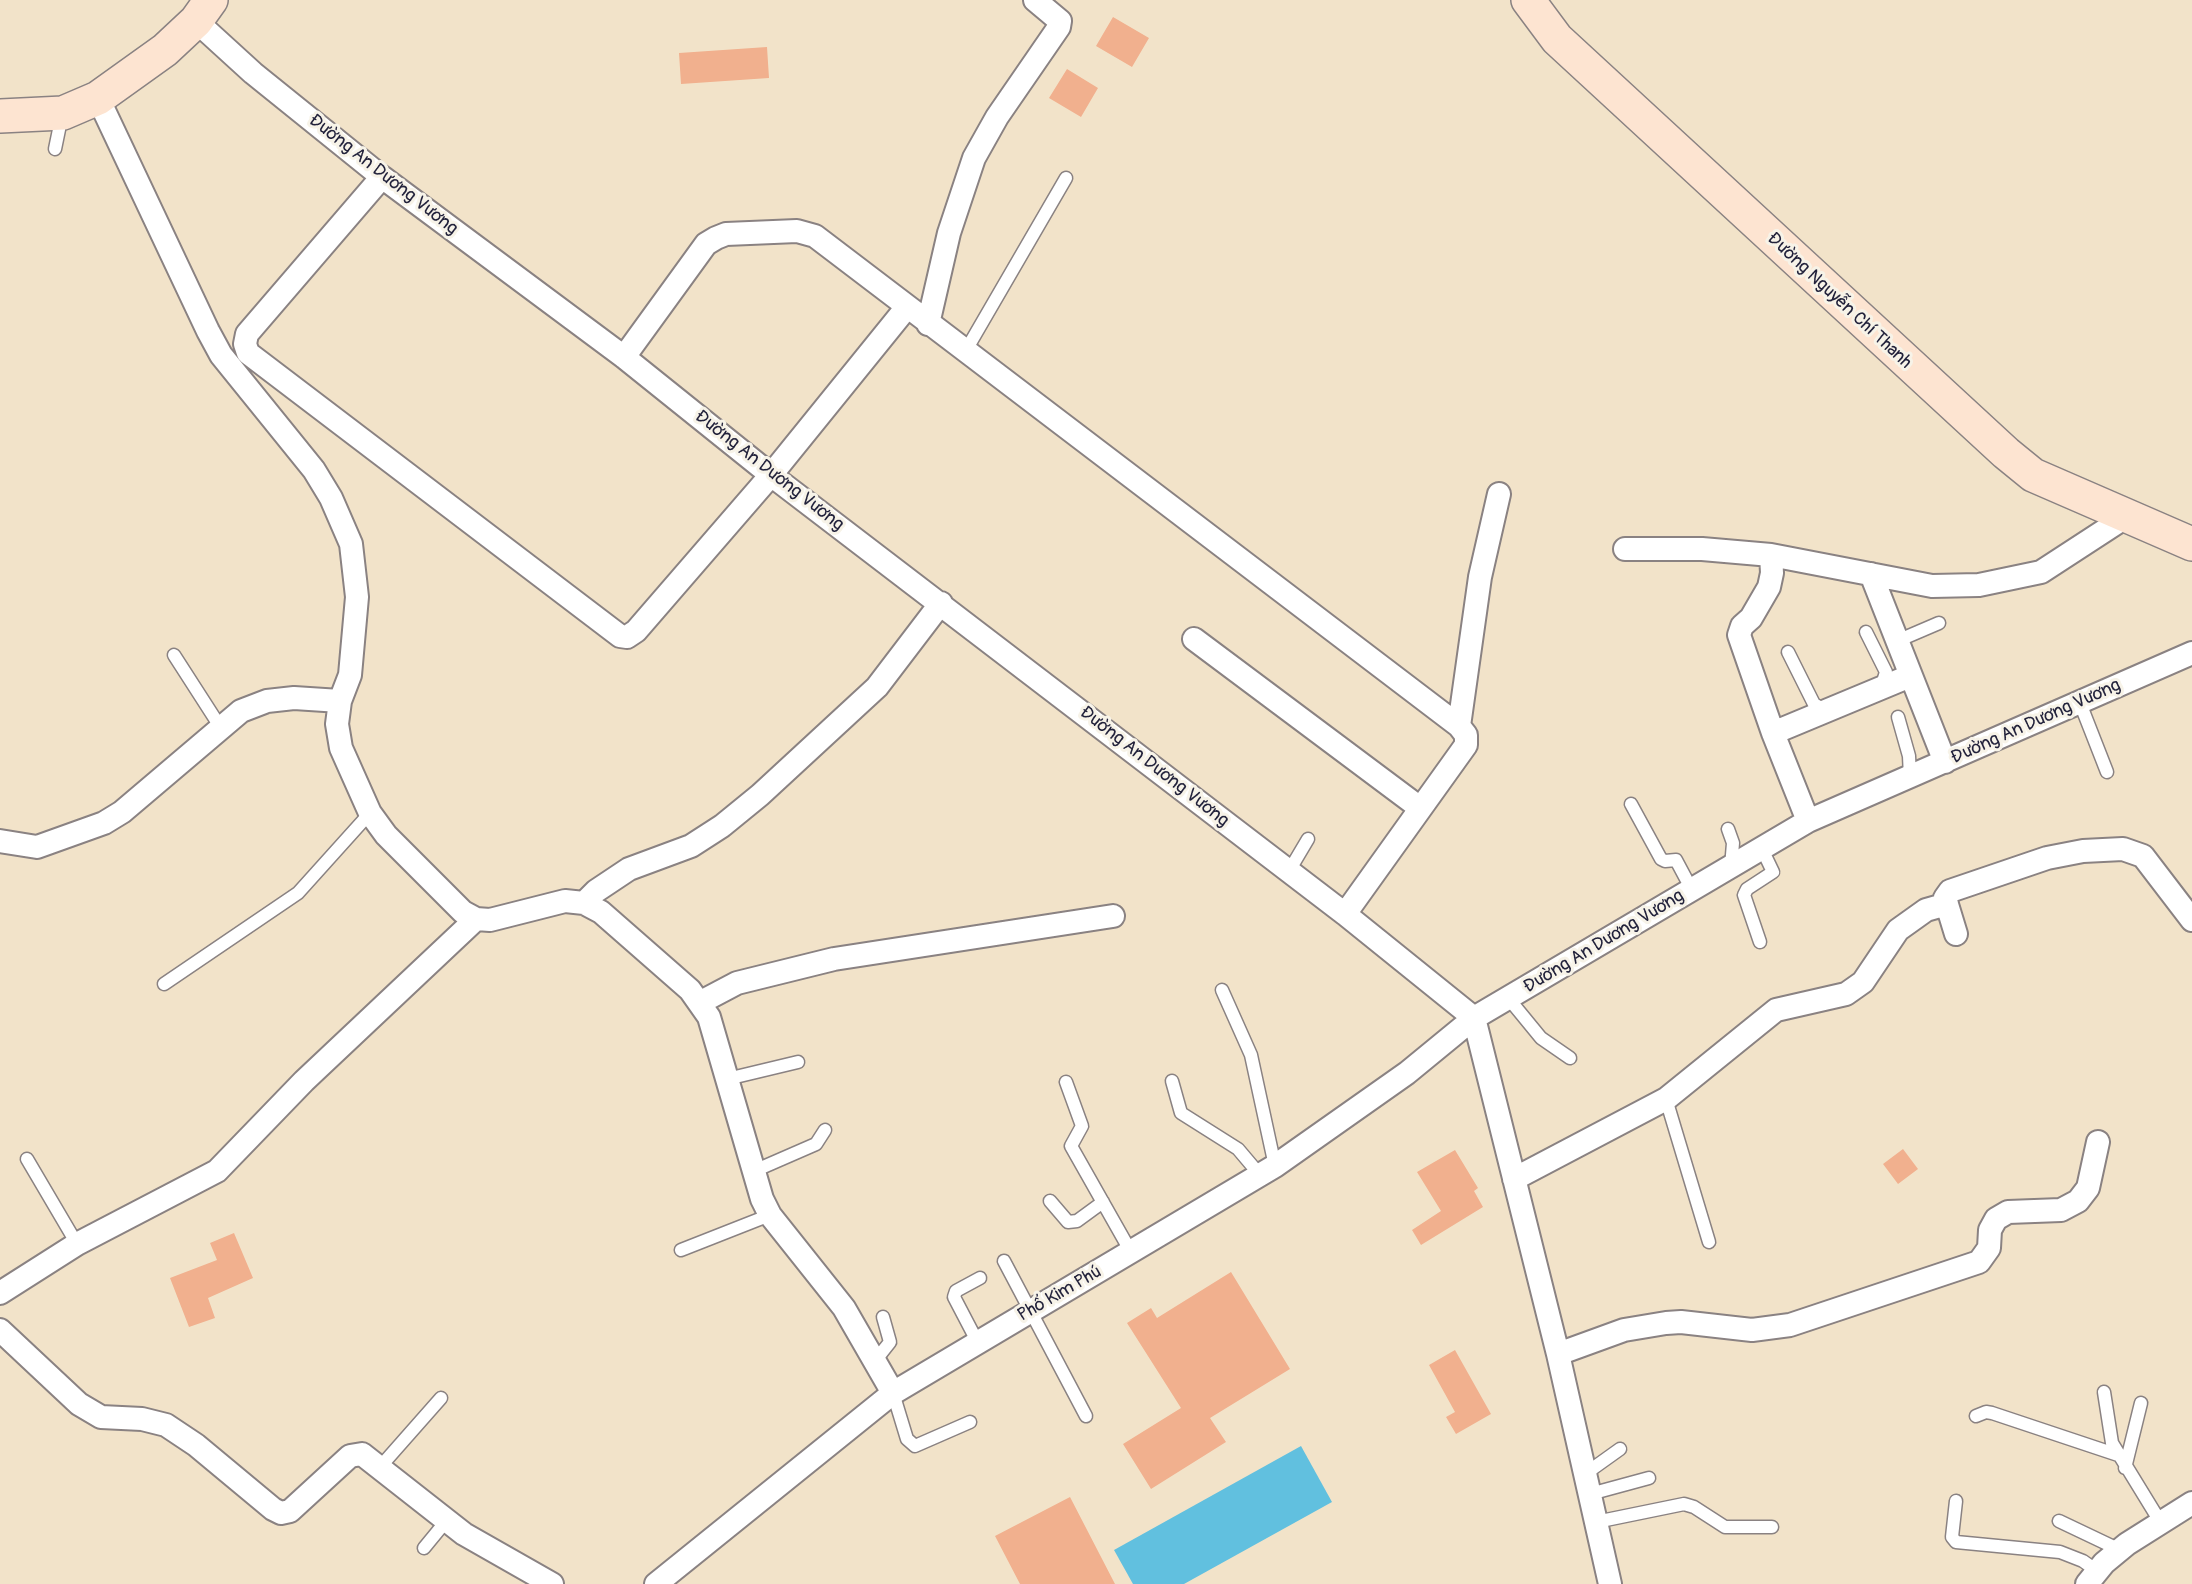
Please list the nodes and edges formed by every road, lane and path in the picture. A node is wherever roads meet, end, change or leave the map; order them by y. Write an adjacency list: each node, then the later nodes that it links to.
1 (1035, 0): 11 (street)
2 (1528, 0): 16 (street, Đường Nguyễn Chí Thanh)
3 (203, 11): 4 (street); 8 (street, Đường An Dương Vương)
4 (98, 98): 5 (street); 31 (street)
5 (63, 113): 6 (street); 7 (lane)
6 (0, 116)
7 (55, 149)
8 (382, 177): 13 (street, Đường An Dương Vương); 14 (street)
9 (1066, 178): 12 (lane)
10 (907, 307): 11 (street); 13 (street); 14 (street)
11 (928, 324): 12 (street)
12 (965, 352): 35 (street)
13 (624, 357): 14 (street, Đường An Dương Vương)
14 (771, 475): 21 (street, Đường An Dương Vương)
15 (1499, 494): 35 (street)
16 (2127, 516): 17 (street, Đường Nguyễn Chí Thanh); 20 (street)
17 (2192, 544)
18 (1625, 549): 19 (street)
19 (1771, 555): 20 (street); 37 (street)
20 (1871, 574): 25 (street)
21 (941, 603): 50 (street, Đường An Dương Vương); 52 (street)
22 (1939, 623): 25 (lane)
23 (1866, 632): 30 (lane)
24 (1194, 639): 42 (street)
25 (1897, 641): 29 (street)
26 (1788, 652): 33 (lane)
27 (2192, 653): 32 (street, Đường An Dương Vương)
28 (174, 655): 36 (lane)
29 (1910, 676): 30 (street); 38 (street)
30 (1881, 688): 33 (street)
31 (340, 701): 36 (street); 43 (street)
32 (2080, 703): 38 (street, Đường An Dương Vương); 39 (lane)
33 (1826, 711): 37 (street)
34 (1898, 717): 40 (lane)
35 (1459, 726): 42 (street)
36 (221, 728): 47 (street)
37 (1773, 733): 44 (street)
38 (1945, 762): 40 (street, Đường An Dương Vương)
39 (2107, 772)
40 (1910, 777): 44 (street, Đường An Dương Vương)
41 (1631, 804): 51 (lane)
42 (1420, 808): 54 (street)
43 (370, 813): 56 (street); 60 (lane)
44 (1808, 821): 48 (street, Đường An Dương Vương)
45 (1728, 829): 49 (lane)
46 (1308, 839): 50 (lane)
47 (0, 841)
48 (1762, 849): 49 (street, Đường An Dương Vương); 59 (lane)
49 (1731, 867): 51 (street, Đường An Dương Vương)
50 (1289, 872): 54 (street, Đường An Dương Vương)
51 (1692, 890): 62 (street, Đường An Dương Vương)
52 (584, 903): 56 (street); 63 (street)
53 (1947, 904): 57 (street); 58 (street); 70 (street)
54 (1345, 914): 64 (street, Đường An Dương Vương)
55 (1113, 916): 63 (street)
56 (476, 919): 81 (street)
57 (2192, 921)
58 (1956, 934)
59 (1760, 942)
60 (164, 984)
61 (1222, 990): 74 (lane)
62 (1509, 999): 64 (street, Đường An Dương Vương); 65 (lane)
63 (701, 1002): 67 (street)
64 (1474, 1018): 74 (street, Phố Kim Phú); 76 (street)
65 (1570, 1058)
66 (798, 1062): 67 (lane)
67 (727, 1079): 75 (street)
68 (1172, 1081): 74 (lane)
69 (1066, 1082): 78 (lane)
70 (1666, 1099): 76 (street); 80 (lane)
71 (825, 1130): 75 (lane)
72 (2098, 1142): 91 (street)
73 (27, 1160): 81 (lane)
74 (1267, 1171): 83 (street, Phố Kim Phú)
75 (754, 1172): 79 (street)
76 (1514, 1179): 91 (street)
77 (1050, 1201): 78 (lane)
78 (1102, 1202): 83 (lane)
79 (770, 1215): 82 (lane); 92 (street)
80 (1709, 1242)
81 (77, 1244): 86 (street)
82 (681, 1250)
83 (1131, 1252): 87 (street, Phố Kim Phú)
84 (1004, 1262): 87 (lane)
85 (980, 1278): 90 (lane)
86 (0, 1293)
87 (1030, 1311): 90 (street, Phố Kim Phú); 97 (lane)
88 (883, 1317): 92 (lane)
89 (0, 1330): 102 (street)
90 (977, 1341): 94 (street, Phố Kim Phú)
91 (1558, 1354): 105 (street)
92 (875, 1361): 94 (street)
93 (2104, 1392): 101 (lane)
94 (893, 1393): 99 (lane); 117 (street, Phố Kim Phú)
95 (441, 1398): 102 (lane)
96 (2141, 1403): 103 (lane)
97 (1086, 1416)
98 (1976, 1416): 101 (lane)
99 (970, 1422)
100 (1620, 1449): 105 (lane)
101 (2118, 1455): 103 (lane)
102 (381, 1466): 108 (street)
103 (2125, 1468): 111 (lane)
104 (1649, 1479): 105 (lane)
105 (1587, 1484): 110 (street)
106 (1956, 1501): 115 (lane)
107 (2192, 1503): 111 (street)
108 (447, 1520): 113 (lane); 116 (street)
109 (2059, 1521): 114 (lane)
110 (1596, 1522): 112 (lane); 118 (street)
111 (2161, 1523): 114 (street)
112 (1772, 1527)
113 (424, 1548)
114 (2120, 1550): 115 (street)
115 (2092, 1578)
116 (552, 1584)
117 (656, 1584)
118 (1610, 1584)

